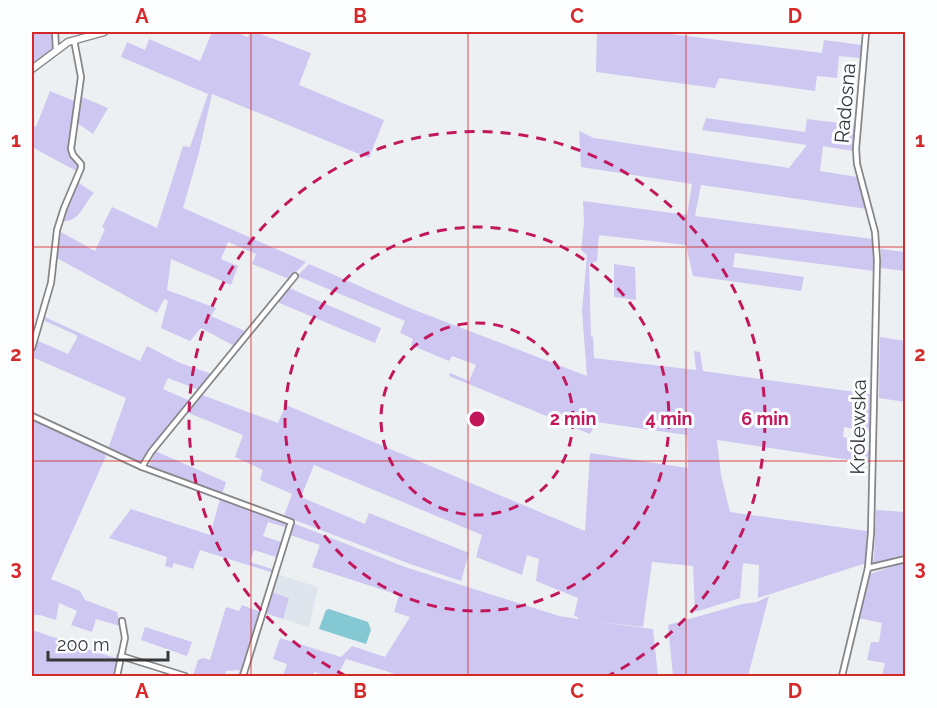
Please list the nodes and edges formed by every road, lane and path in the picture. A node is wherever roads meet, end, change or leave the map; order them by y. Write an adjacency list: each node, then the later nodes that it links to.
1 (55, 32): 5 (street)
2 (104, 32): 4 (street)
3 (866, 32): 7 (street, Radosna)
4 (74, 40): 5 (street); 9 (street)
5 (56, 50): 6 (street)
6 (32, 69)
7 (861, 177): 13 (street, Królewska)
8 (295, 276): 11 (street)
9 (32, 348)
10 (32, 416): 11 (street)
11 (142, 467): 18 (street)
12 (906, 559): 13 (street)
13 (868, 568): 19 (street, Królewska)
14 (122, 621): 15 (street)
15 (121, 656): 16 (street); 17 (street)
16 (117, 676)
17 (185, 676)
18 (243, 676)
19 (842, 676)

